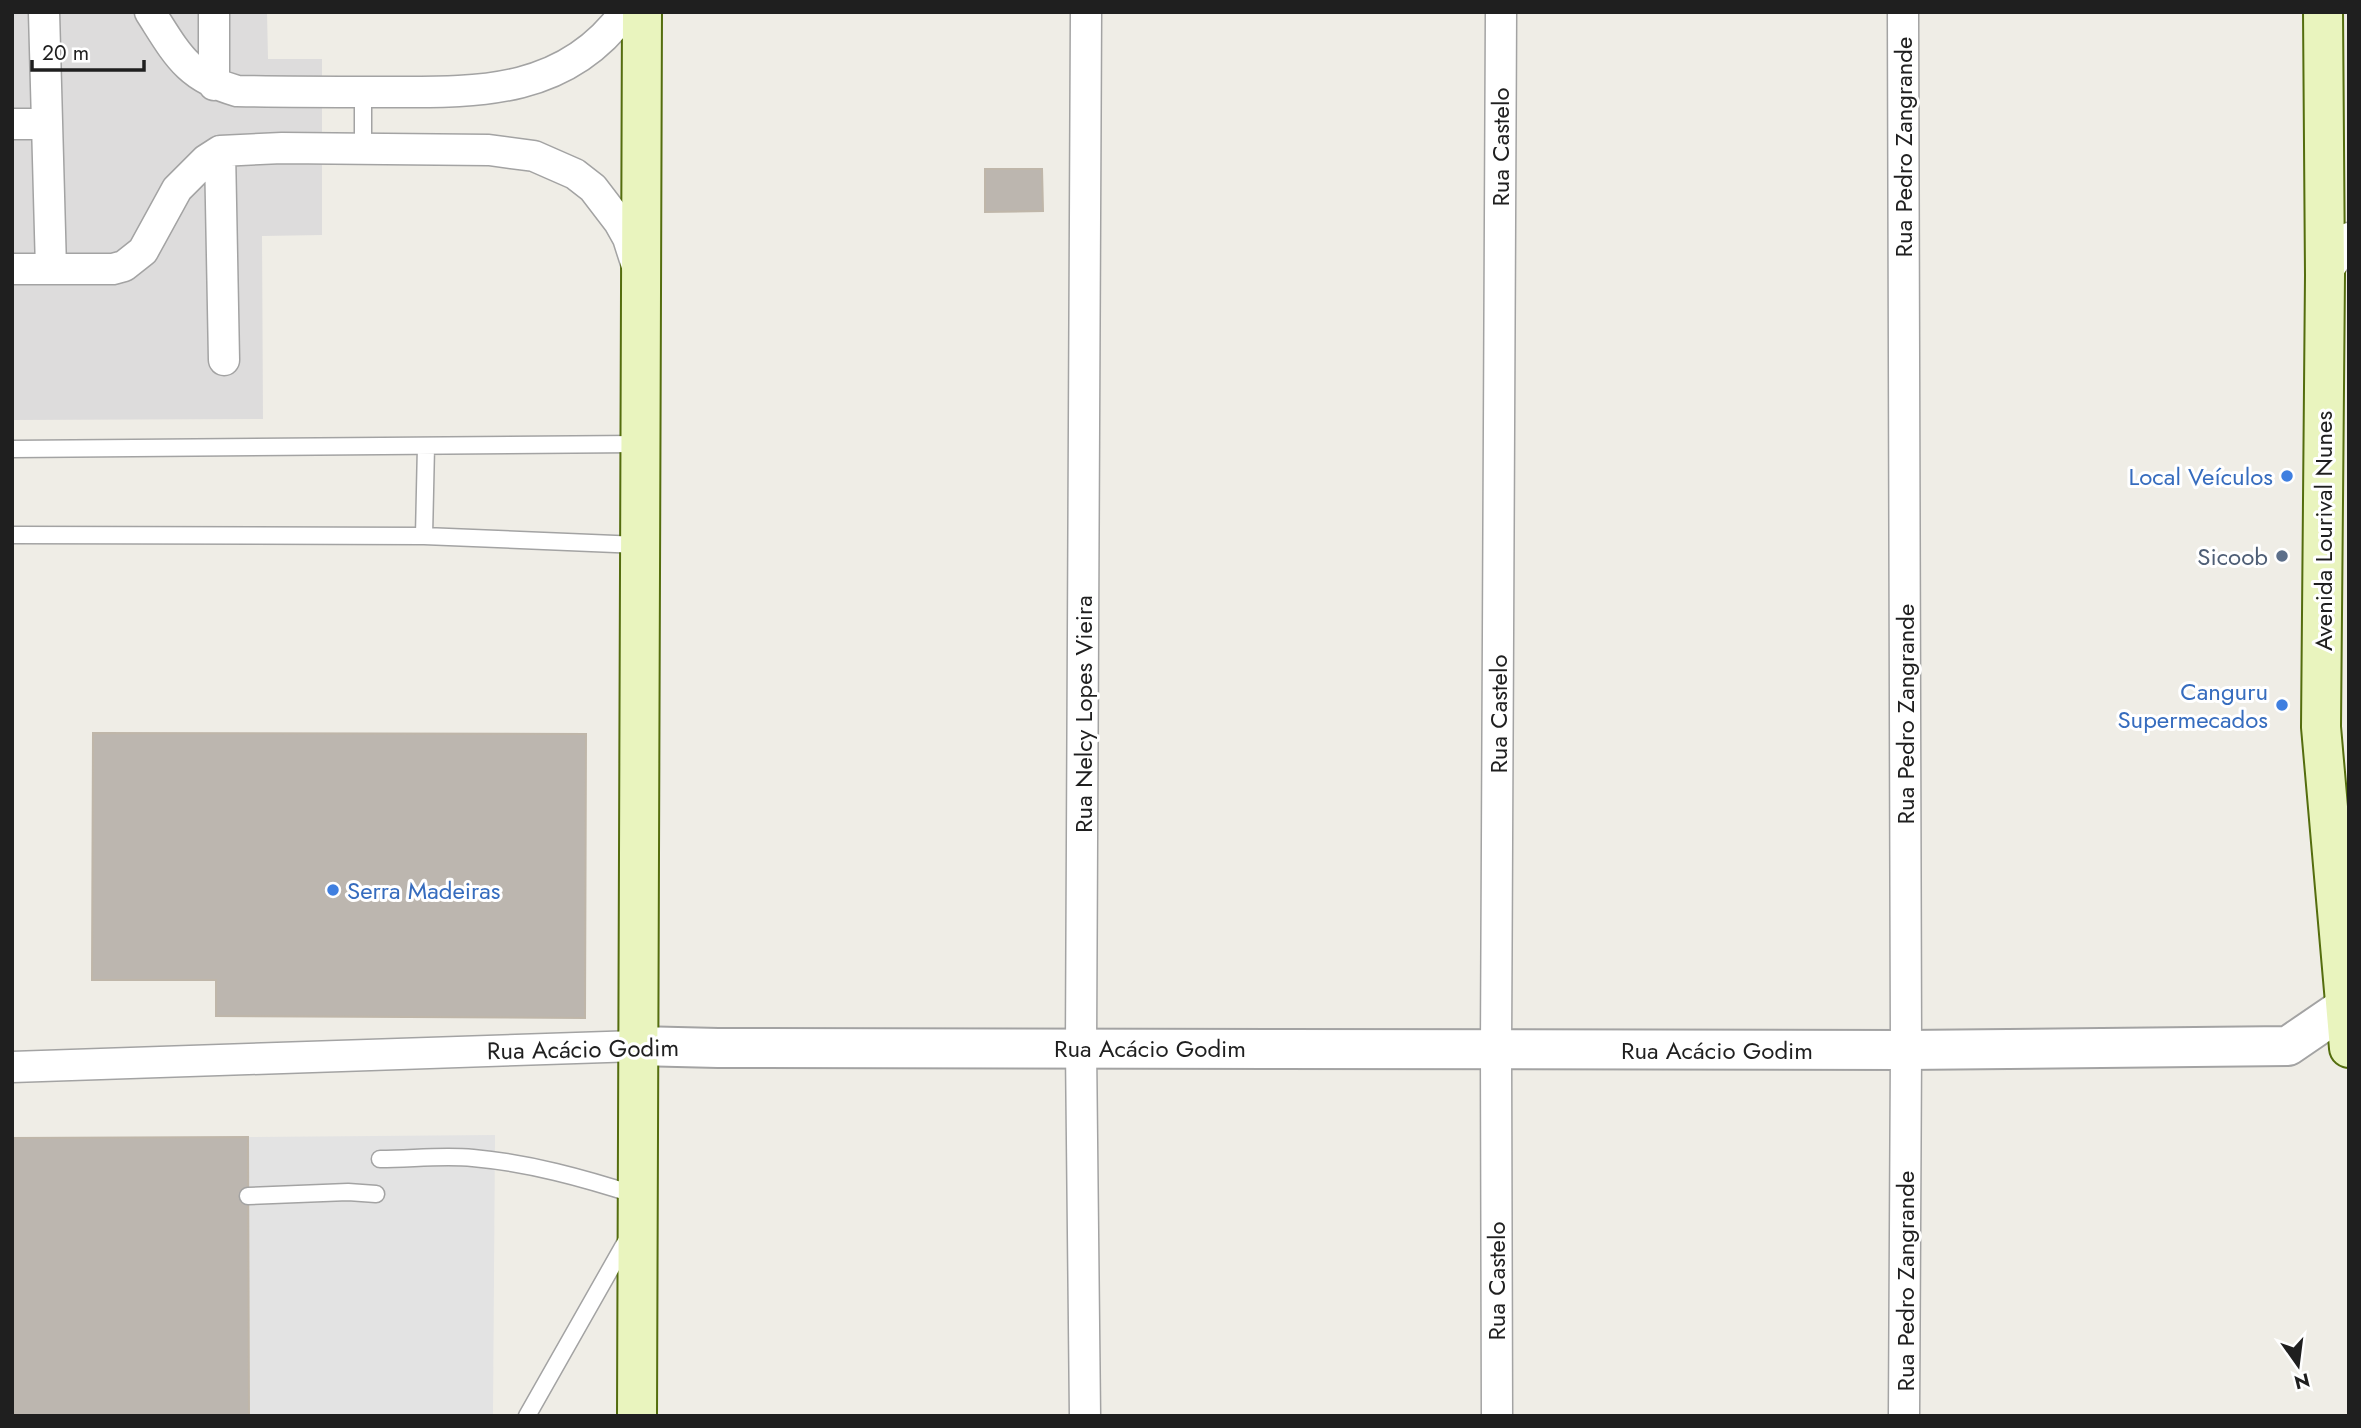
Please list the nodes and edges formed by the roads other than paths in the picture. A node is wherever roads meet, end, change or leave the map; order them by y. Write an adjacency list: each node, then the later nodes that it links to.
1 (44, 12): 13 (street)
2 (150, 12): 10 (street)
3 (214, 12): 10 (street)
4 (625, 12): 11 (street)
5 (642, 12): 20 (main road)
6 (1086, 12): 32 (street, Rua Nelcy Lopes Vieira)
7 (1501, 12): 34 (street, Rua Castelo)
8 (1903, 12): 35 (street, Rua Pedro Zangrande)
9 (2323, 12): 19 (main road, Avenida Lourival Nunes)
10 (214, 85): 11 (street)
11 (363, 92): 14 (lane)
12 (12, 124): 13 (street)
13 (46, 124): 18 (street)
14 (363, 149): 15 (street); 20 (street)
15 (220, 151): 18 (street); 21 (street)
16 (2349, 238): 19 (street)
17 (12, 269): 18 (street)
18 (51, 269)
19 (2325, 275): 28 (main road, Avenida Lourival Nunes)
20 (640, 280): 22 (main road)
21 (224, 360)
22 (639, 444): 23 (lane); 27 (main road)
23 (426, 446): 24 (lane); 26 (lane)
24 (12, 449)
25 (12, 535): 26 (lane)
26 (424, 536): 27 (lane)
27 (639, 545): 31 (main road)
28 (2321, 727): 29 (main road); 30 (main road, Avenida Lourival Nunes)
29 (2349, 809)
30 (2347, 1003): 33 (main road, Avenida Lourival Nunes); 35 (street, Rua Acácio Godim)
31 (637, 1046): 32 (street, Rua Acácio Godim); 36 (street, Rua Acácio Godim); 40 (main road)
32 (1081, 1048): 34 (street, Rua Acácio Godim); 43 (street, Rua Nelcy Lopes Vieira)
33 (2349, 1048)
34 (1496, 1050): 35 (street, Rua Acácio Godim); 44 (street, Rua Castelo)
35 (1906, 1050): 45 (street, Rua Pedro Zangrande)
36 (12, 1067)
37 (380, 1159): 40 (lane)
38 (376, 1194): 39 (lane)
39 (248, 1196)
40 (637, 1210): 41 (lane); 42 (main road)
41 (527, 1416)
42 (637, 1416)
43 (1085, 1416)
44 (1497, 1416)
45 (1904, 1416)

